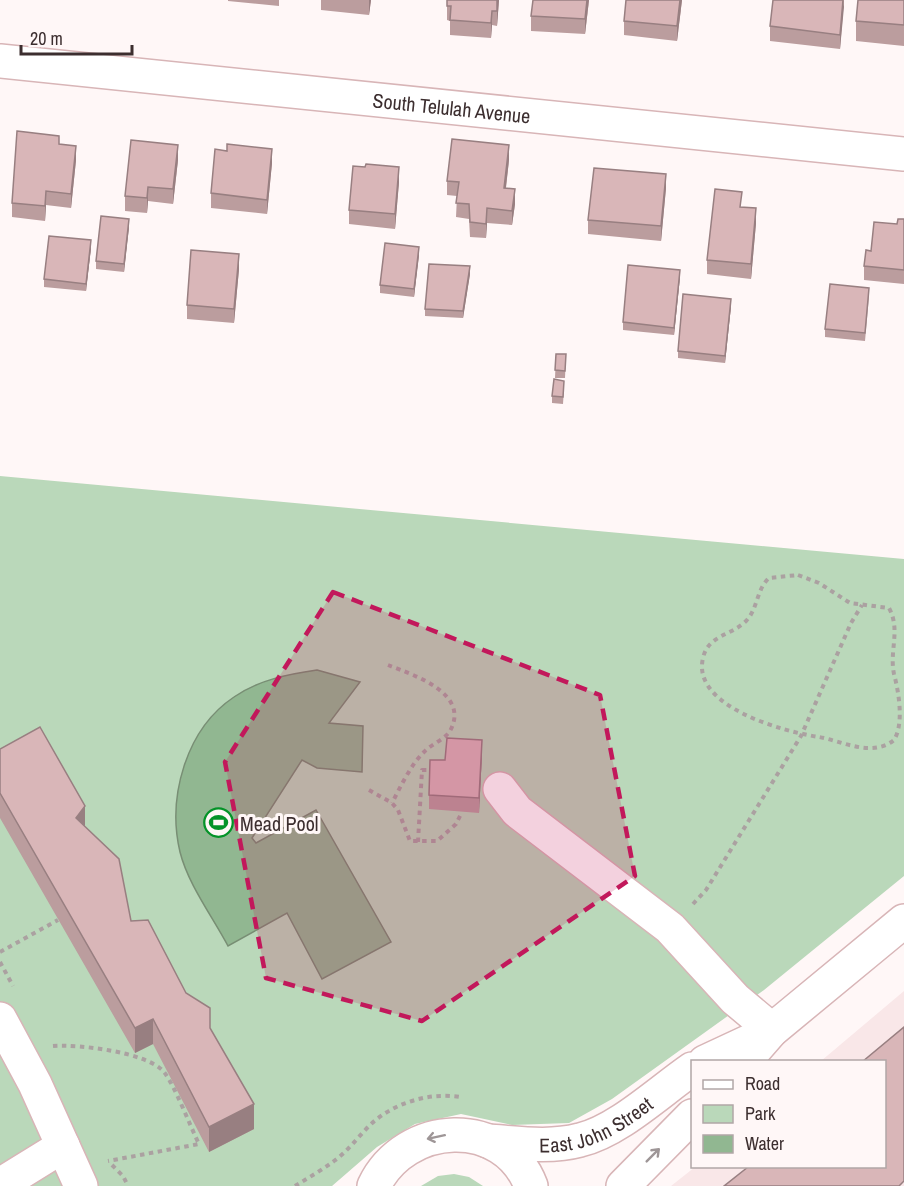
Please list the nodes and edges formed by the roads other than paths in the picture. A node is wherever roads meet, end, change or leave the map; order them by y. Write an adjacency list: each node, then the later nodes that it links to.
1 (0, 61): 2 (street, South Telulah Avenue)
2 (904, 154)
3 (500, 789): 6 (street)
4 (904, 921): 6 (street)
5 (0, 1019): 12 (street)
6 (772, 1030): 7 (street); 8 (street)
7 (709, 1060)
8 (746, 1060)
9 (691, 1070): 11 (street, East John Street)
10 (691, 1118): 18 (street, one-way to 10)
11 (488, 1141): 13 (street, one-way to 13); 17 (street)
12 (63, 1146): 14 (street); 15 (street)
13 (382, 1174): 16 (street)
14 (0, 1185)
15 (81, 1186)
16 (356, 1186)
17 (531, 1186)
18 (623, 1186)

